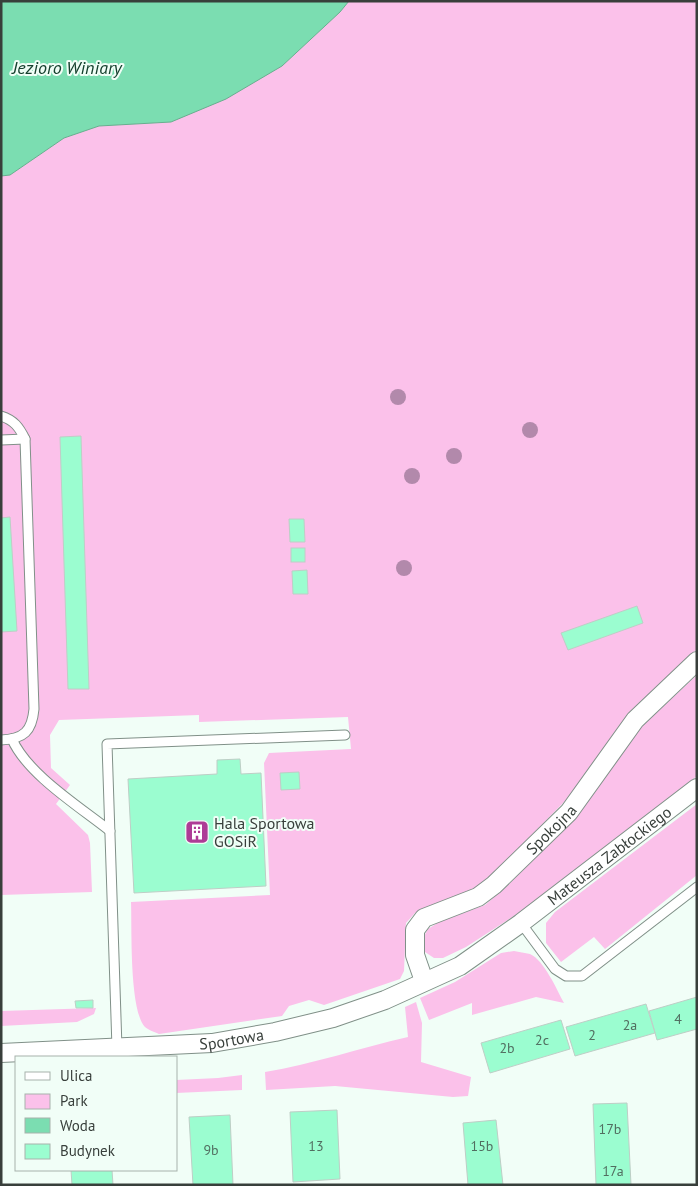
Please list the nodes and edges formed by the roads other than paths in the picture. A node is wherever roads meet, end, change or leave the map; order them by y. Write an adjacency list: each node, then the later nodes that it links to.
1 (1, 416): 2 (lane)
2 (25, 439): 3 (lane); 6 (lane)
3 (1, 440)
4 (697, 661): 12 (street, Spokojna)
5 (345, 735): 9 (lane)
6 (12, 739): 7 (lane); 9 (lane)
7 (1, 740)
8 (697, 788): 11 (street, Mateusza Zabłockiego)
9 (110, 831): 13 (lane)
10 (697, 888): 11 (lane)
11 (521, 923): 12 (street, Mateusza Zabłockiego)
12 (424, 981): 13 (street, Sportowa)
13 (117, 1048): 14 (street, Sportowa)
14 (1, 1053)

